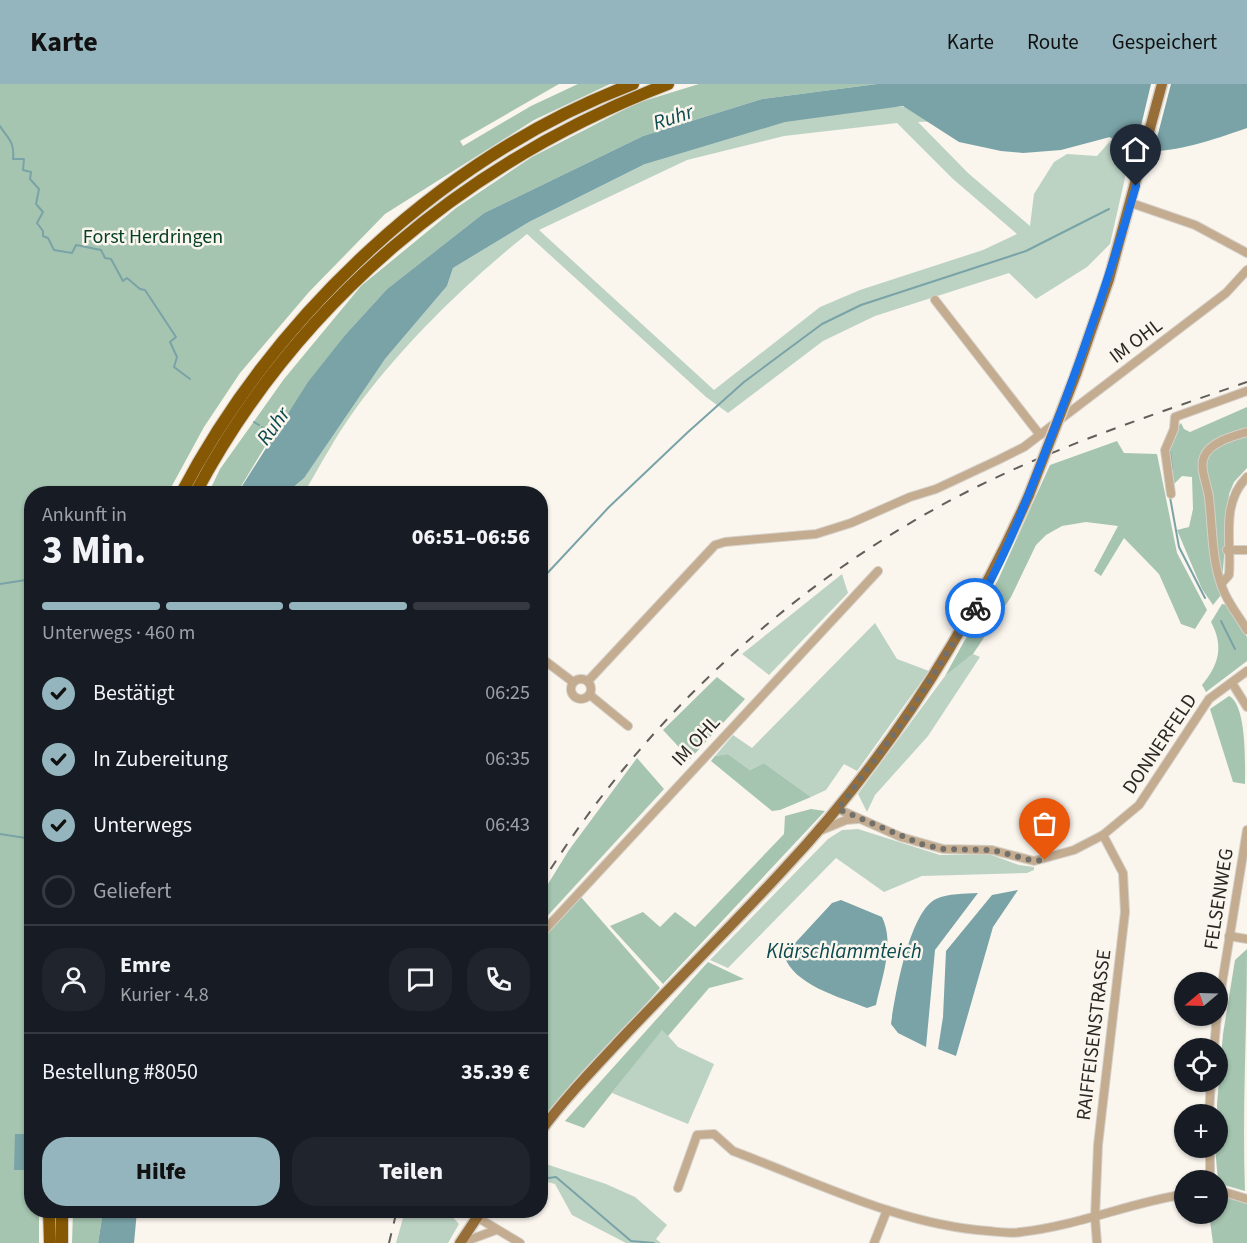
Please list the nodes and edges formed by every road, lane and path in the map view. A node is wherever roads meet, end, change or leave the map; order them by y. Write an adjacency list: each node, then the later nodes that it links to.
1 (633, 84): 12 (highway)
2 (668, 84): 13 (highway)
3 (1162, 84): 4 (main road)
4 (1131, 203): 5 (street); 28 (main road, bridge)
5 (1247, 253)
6 (1247, 270): 10 (street, IM OHL)
7 (935, 300): 10 (street)
8 (1247, 392): 14 (street)
9 (1247, 432): 18 (street)
10 (1040, 435): 22 (street, IM OHL)
11 (1247, 477): 15 (street)
12 (186, 486)
13 (200, 486)
14 (1171, 494)
15 (1227, 550): 16 (street); 18 (street)
16 (1247, 550)
17 (878, 571): 33 (street, IM OHL)
18 (1221, 584): 19 (street)
19 (1247, 630)
20 (548, 663): 23 (street)
21 (1247, 670): 24 (street, DONNERFELD)
22 (588, 681): 23 (street); 25 (street)
23 (573, 682): 25 (street)
24 (1232, 683): 26 (street); 32 (street, DONNERFELD)
25 (590, 695): 27 (street)
26 (1247, 707)
27 (628, 726)
28 (838, 809): 29 (street, DONNERFELD); 31 (main road)
29 (861, 819): 31 (street); 32 (street, DONNERFELD)
30 (1247, 830): 34 (street, FELSENWEG)
31 (818, 831): 37 (main road)
32 (1103, 835): 47 (street, RAIFFEISENSTRASSE)
33 (548, 926)
34 (1229, 936): 35 (street); 36 (street, FELSENWEG)
35 (1247, 939)
36 (1224, 972)
37 (548, 1123)
38 (678, 1188): 42 (street)
39 (1228, 1193): 41 (street)
40 (1174, 1196): 47 (street)
41 (1247, 1199)
42 (887, 1210): 47 (street); 53 (street)
43 (49, 1218): 49 (highway)
44 (62, 1218): 50 (highway)
45 (477, 1218): 51 (main road)
46 (483, 1218): 48 (street)
47 (1095, 1218): 54 (street, RAIFFEISENSTRASSE)
48 (496, 1230): 51 (street); 52 (street)
49 (50, 1243)
50 (62, 1243)
51 (461, 1243)
52 (520, 1243)
53 (874, 1243)
54 (1097, 1243)

